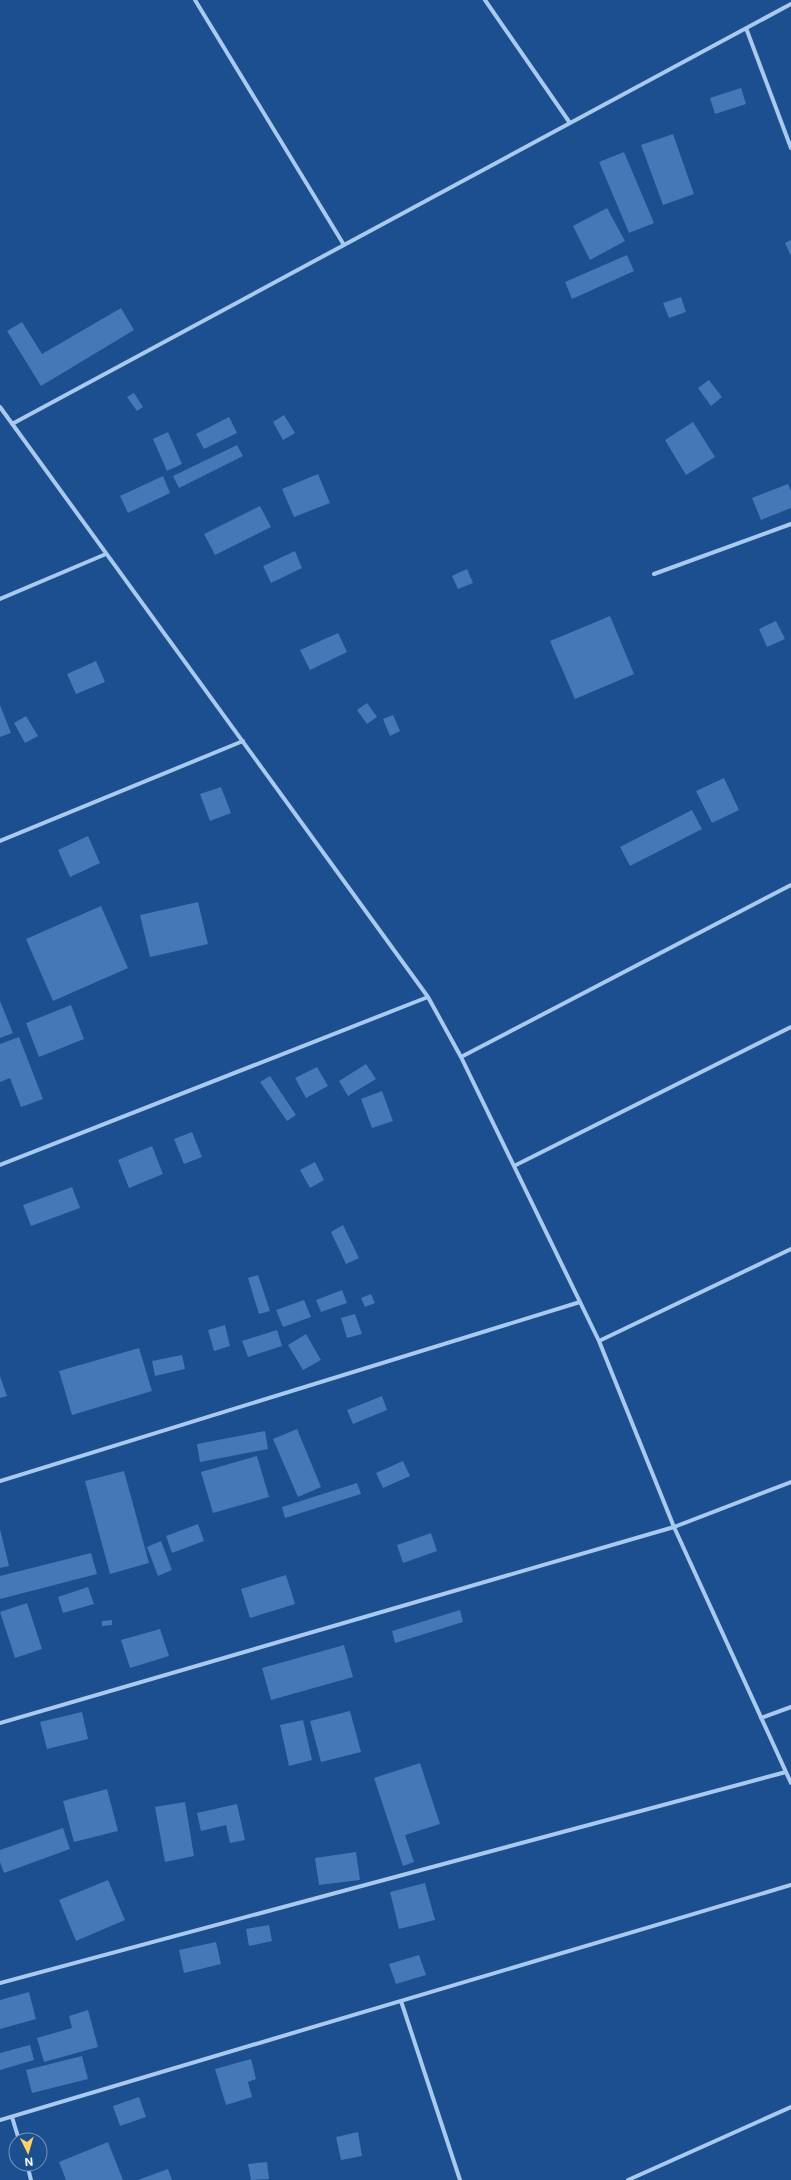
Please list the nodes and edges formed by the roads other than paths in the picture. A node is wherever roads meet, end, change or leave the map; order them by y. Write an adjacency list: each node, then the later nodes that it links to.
1 (195, 0): 7 (street)
2 (485, 0): 5 (street)
3 (791, 4): 4 (street)
4 (746, 28): 5 (street); 6 (street)
5 (570, 123): 7 (street)
6 (791, 148)
7 (344, 245): 10 (street)
8 (0, 407): 9 (street)
9 (2, 413): 10 (street)
10 (12, 424): 12 (street)
11 (791, 524): 13 (street)
12 (106, 554): 14 (street); 15 (street)
13 (654, 574)
14 (0, 599)
15 (243, 741): 16 (street); 18 (street)
16 (0, 841)
17 (791, 885): 20 (street)
18 (428, 997): 20 (street); 21 (street)
19 (791, 1027): 22 (street)
20 (461, 1057): 22 (street)
21 (0, 1164)
22 (514, 1166): 24 (street)
23 (791, 1249): 25 (street)
24 (580, 1302): 25 (street); 26 (street)
25 (599, 1341): 28 (street)
26 (0, 1481)
27 (791, 1482): 28 (street)
28 (674, 1527): 30 (street); 31 (street)
29 (791, 1707): 30 (street)
30 (761, 1718): 32 (street)
31 (0, 1723)
32 (786, 1772): 33 (street); 35 (street)
33 (791, 1784)
34 (791, 1885): 36 (street)
35 (0, 1983)
36 (402, 2001): 38 (street); 41 (street)
37 (791, 2107): 42 (street)
38 (12, 2117): 39 (street); 40 (street)
39 (0, 2120)
40 (17, 2132)
41 (460, 2180)
42 (628, 2180)

